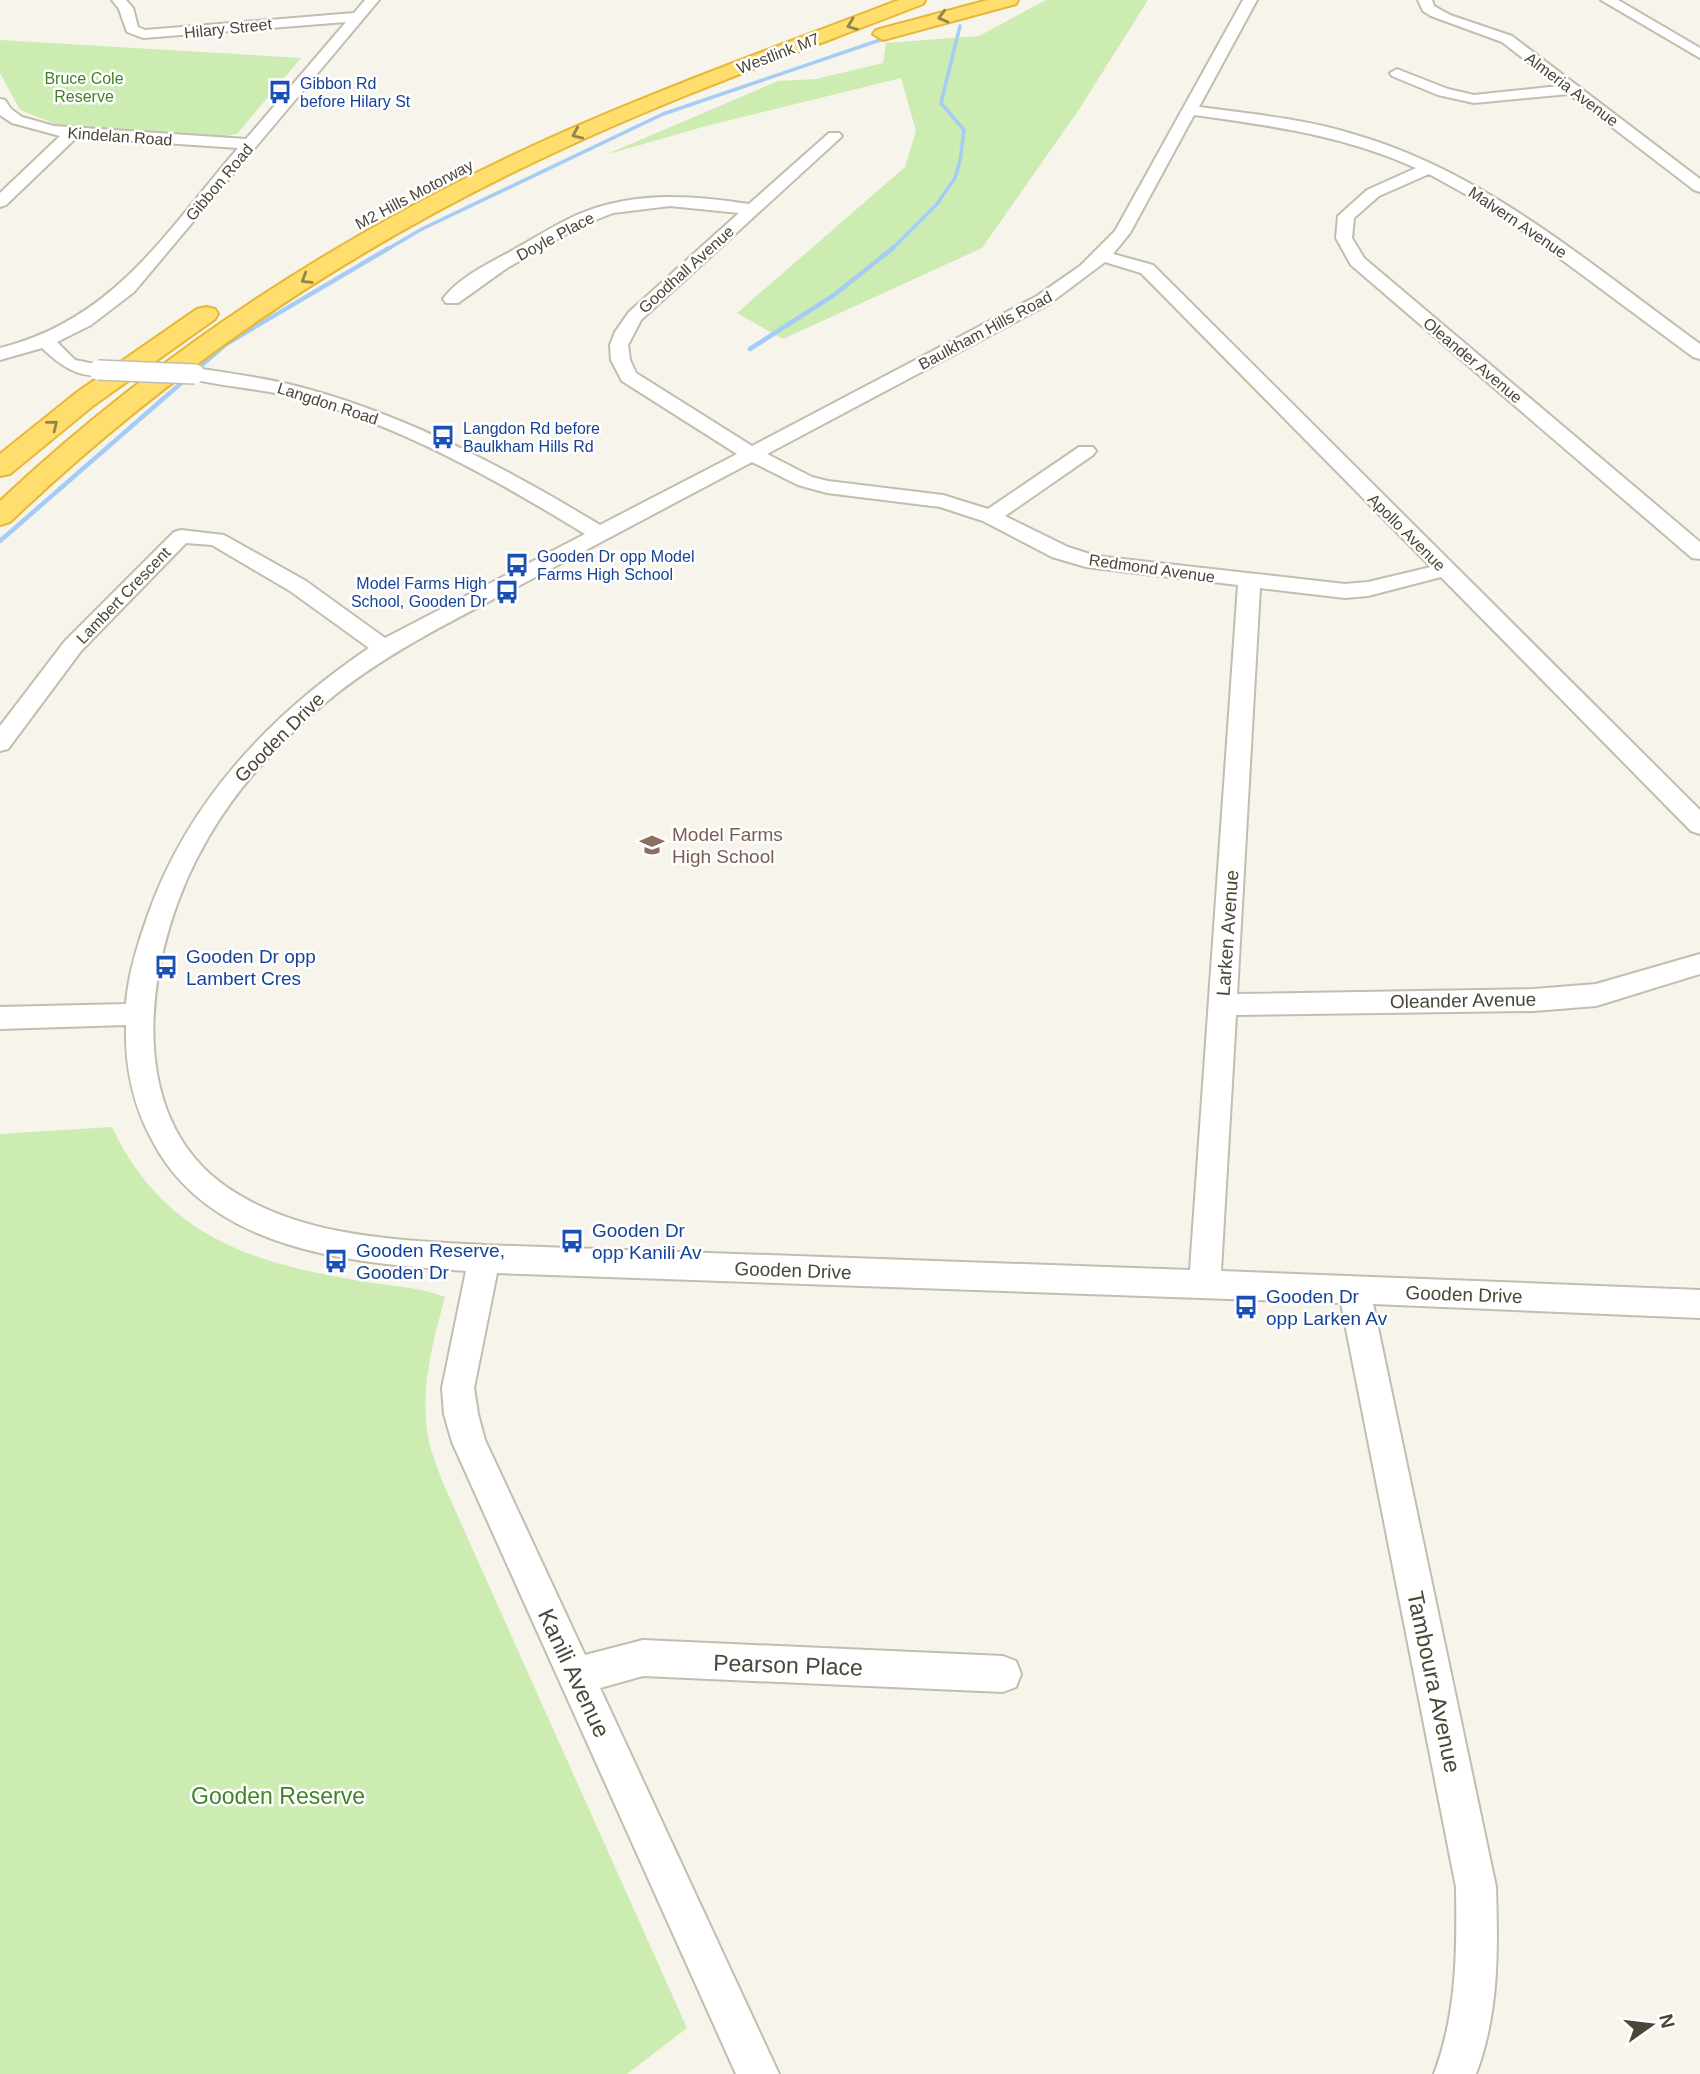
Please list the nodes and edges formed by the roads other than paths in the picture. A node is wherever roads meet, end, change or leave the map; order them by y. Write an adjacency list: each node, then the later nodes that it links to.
1 (119, 0): 11 (street, Hilary Street)
2 (372, 0): 10 (street, Gibbon Road)
3 (872, 0): 32 (highway, M2 Hills Motorway, one-way to 3)
4 (916, 0): 16 (highway, Westlink M7, one-way to 16)
5 (1009, 0): 16 (highway, one-way to 16)
6 (1250, 0): 17 (street, Baulkham Hills Road)
7 (1608, 0): 12 (street)
8 (292, 6): 11 (street)
9 (1425, 9): 14 (street, Almeria Avenue)
10 (357, 18): 11 (street, Hilary Street); 20 (street, Gibbon Road)
11 (296, 21)
12 (1700, 54)
13 (1397, 73): 14 (street)
14 (1572, 89): 22 (street, Almeria Avenue)
15 (0, 103): 18 (street, Kindelan Road)
16 (640, 107): 33 (highway, M2 Hills Motorway, one-way to 33)
17 (1191, 110): 21 (street, Malvern Avenue); 25 (street, Baulkham Hills Road)
18 (72, 133): 20 (street, Kindelan Road); 23 (street)
19 (834, 136): 24 (street, Goodhall Avenue)
20 (250, 144): 27 (street, Gibbon Road)
21 (1429, 168): 28 (street, Malvern Avenue); 36 (street, Oleander Avenue)
22 (1700, 187)
23 (0, 202)
24 (753, 210): 26 (street, Doyle Place); 31 (street, Goodhall Avenue)
25 (1104, 257): 31 (street, Baulkham Hills Road); 37 (street, Apollo Avenue)
26 (452, 299)
27 (46, 341): 29 (street); 35 (street, Langdon Road, bridge)
28 (1700, 353)
29 (0, 354)
30 (1086, 450): 34 (street)
31 (751, 454): 34 (street, Redmond Avenue); 35 (street, Baulkham Hills Road)
32 (0, 468)
33 (0, 516)
34 (990, 517): 38 (street, Redmond Avenue)
35 (600, 534): 39 (street, Gooden Drive)
36 (1700, 553)
37 (1445, 570): 38 (street, Redmond Avenue); 41 (street, Apollo Avenue)
38 (1249, 582): 43 (street, Larken Avenue)
39 (384, 648): 40 (street, Lambert Crescent); 44 (street, Gooden Drive)
40 (0, 743)
41 (1700, 825)
42 (1700, 964): 43 (street, Oleander Avenue)
43 (1222, 1005): 47 (street, Larken Avenue)
44 (140, 1014): 45 (street); 46 (street, Gooden Drive)
45 (0, 1018)
46 (484, 1259): 47 (street, Gooden Drive); 51 (street, Kanili Avenue)
47 (1205, 1284): 48 (street, Gooden Drive)
48 (1354, 1290): 49 (street, Gooden Drive); 53 (street, Tamboura Avenue)
49 (1700, 1304)
50 (1003, 1674): 51 (street, Pearson Place)
51 (575, 1676): 52 (street, Kanili Avenue)
52 (758, 2074)
53 (1455, 2074)

